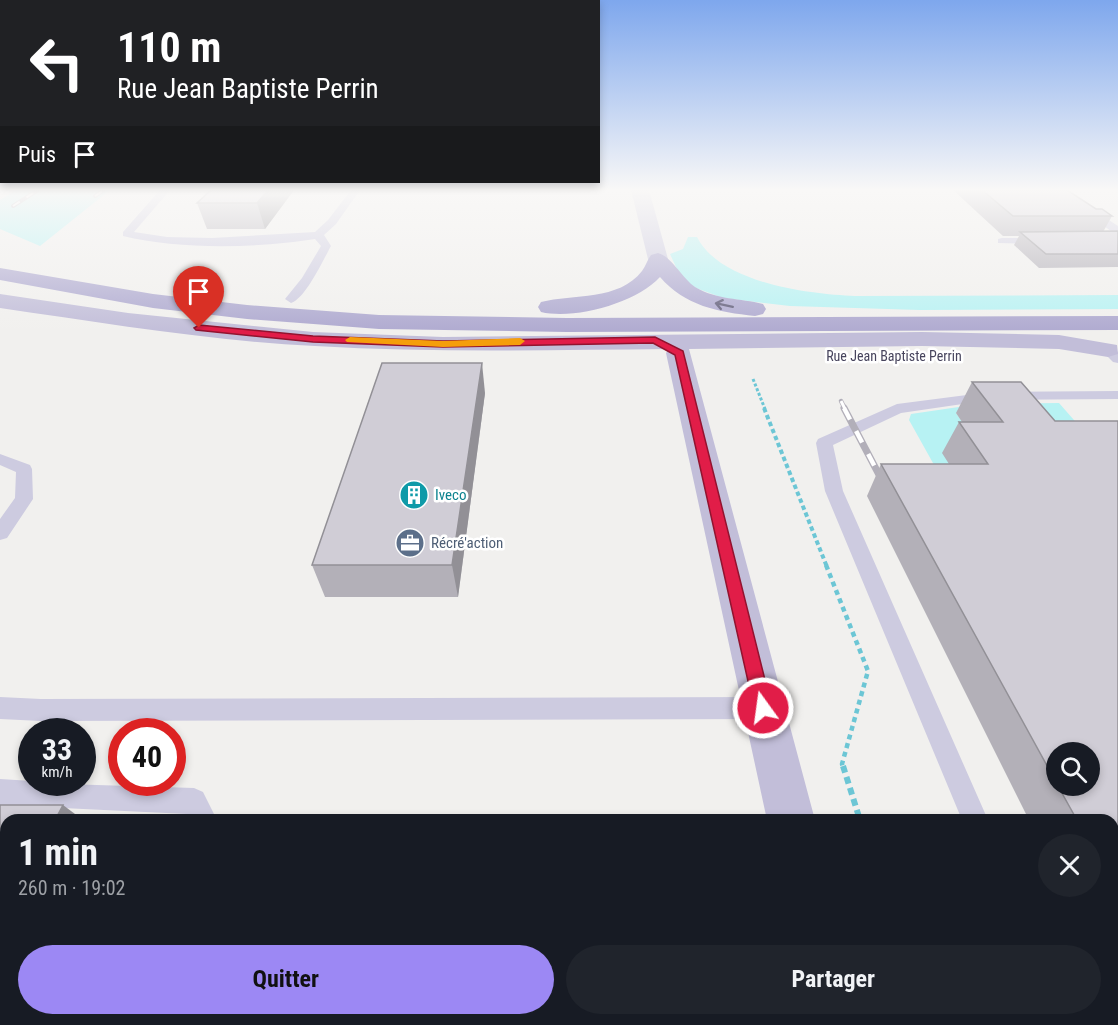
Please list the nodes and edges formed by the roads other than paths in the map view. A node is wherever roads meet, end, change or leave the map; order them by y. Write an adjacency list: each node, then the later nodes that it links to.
1 (141, 238): 2 (lane)
2 (301, 238)
3 (320, 238): 10 (lane)
4 (652, 238): 8 (street)
5 (1002, 241): 6 (lane)
6 (1055, 241)
7 (0, 256): 10 (main road)
8 (658, 259): 10 (main road); 12 (main road, one-way to 8)
9 (0, 274): 12 (main road)
10 (291, 299)
11 (0, 300): 15 (main road, Rue Jean Baptiste Perrin)
12 (1118, 322)
13 (877, 339): 14 (main road, Rue Jean Baptiste Perrin); 16 (main road, Rue Jean Baptiste Perrin); 17 (main road, Rue Jean Baptiste Perrin)
14 (655, 340): 15 (main road, Rue Jean Baptiste Perrin); 16 (main road, Rue Jean Baptiste Perrin)
15 (443, 344): 16 (main road, Rue Jean Baptiste Perrin)
16 (679, 353): 17 (main road, Rue Jean Baptiste Perrin); 22 (main road)
17 (1115, 353)
18 (1118, 395): 26 (lane)
19 (0, 459): 20 (lane)
20 (0, 533)
21 (0, 708): 22 (lane)
22 (763, 708): 25 (main road)
23 (0, 792): 24 (lane)
24 (201, 814)
25 (789, 814)
26 (972, 814)

